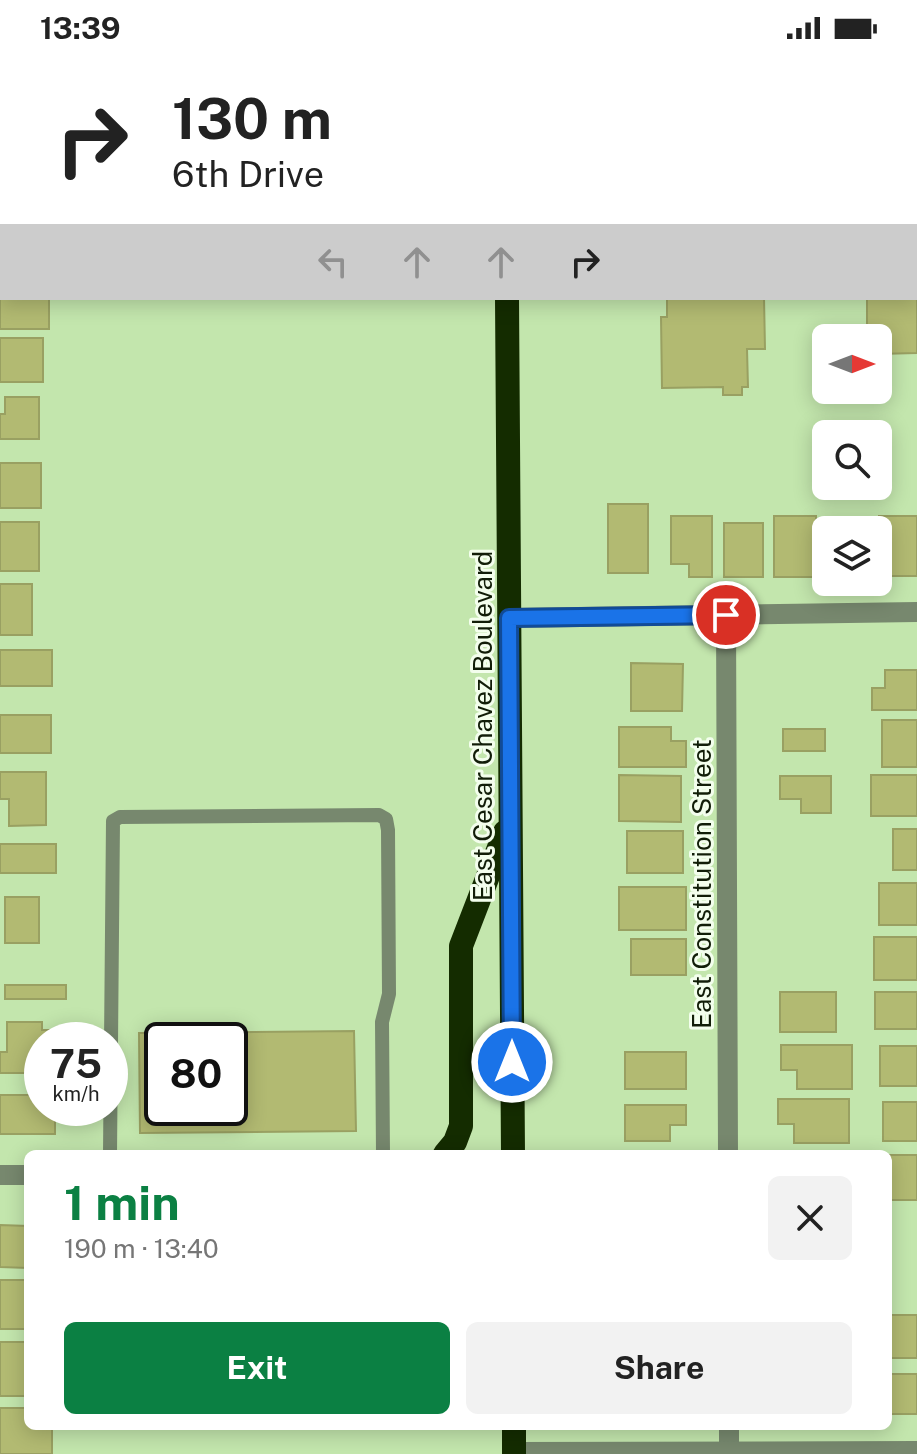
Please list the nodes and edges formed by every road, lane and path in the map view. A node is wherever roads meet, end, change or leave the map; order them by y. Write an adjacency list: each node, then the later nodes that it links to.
1 (507, 300): 4 (highway, East Cesar Chavez Boulevard)
2 (917, 612): 3 (street)
3 (726, 615): 4 (street); 10 (street, East Constitution Street)
4 (509, 618): 5 (highway, East Cesar Chavez Boulevard)
5 (510, 818): 8 (highway); 9 (highway, East Cesar Chavez Boulevard)
6 (110, 1150): 7 (lane)
7 (383, 1150)
8 (448, 1150)
9 (513, 1150)
10 (728, 1150)
11 (0, 1175): 12 (street)
12 (24, 1175)
13 (514, 1430): 16 (highway)
14 (729, 1430): 17 (street)
15 (917, 1451): 17 (street)
16 (514, 1453): 17 (street)
17 (729, 1453)

